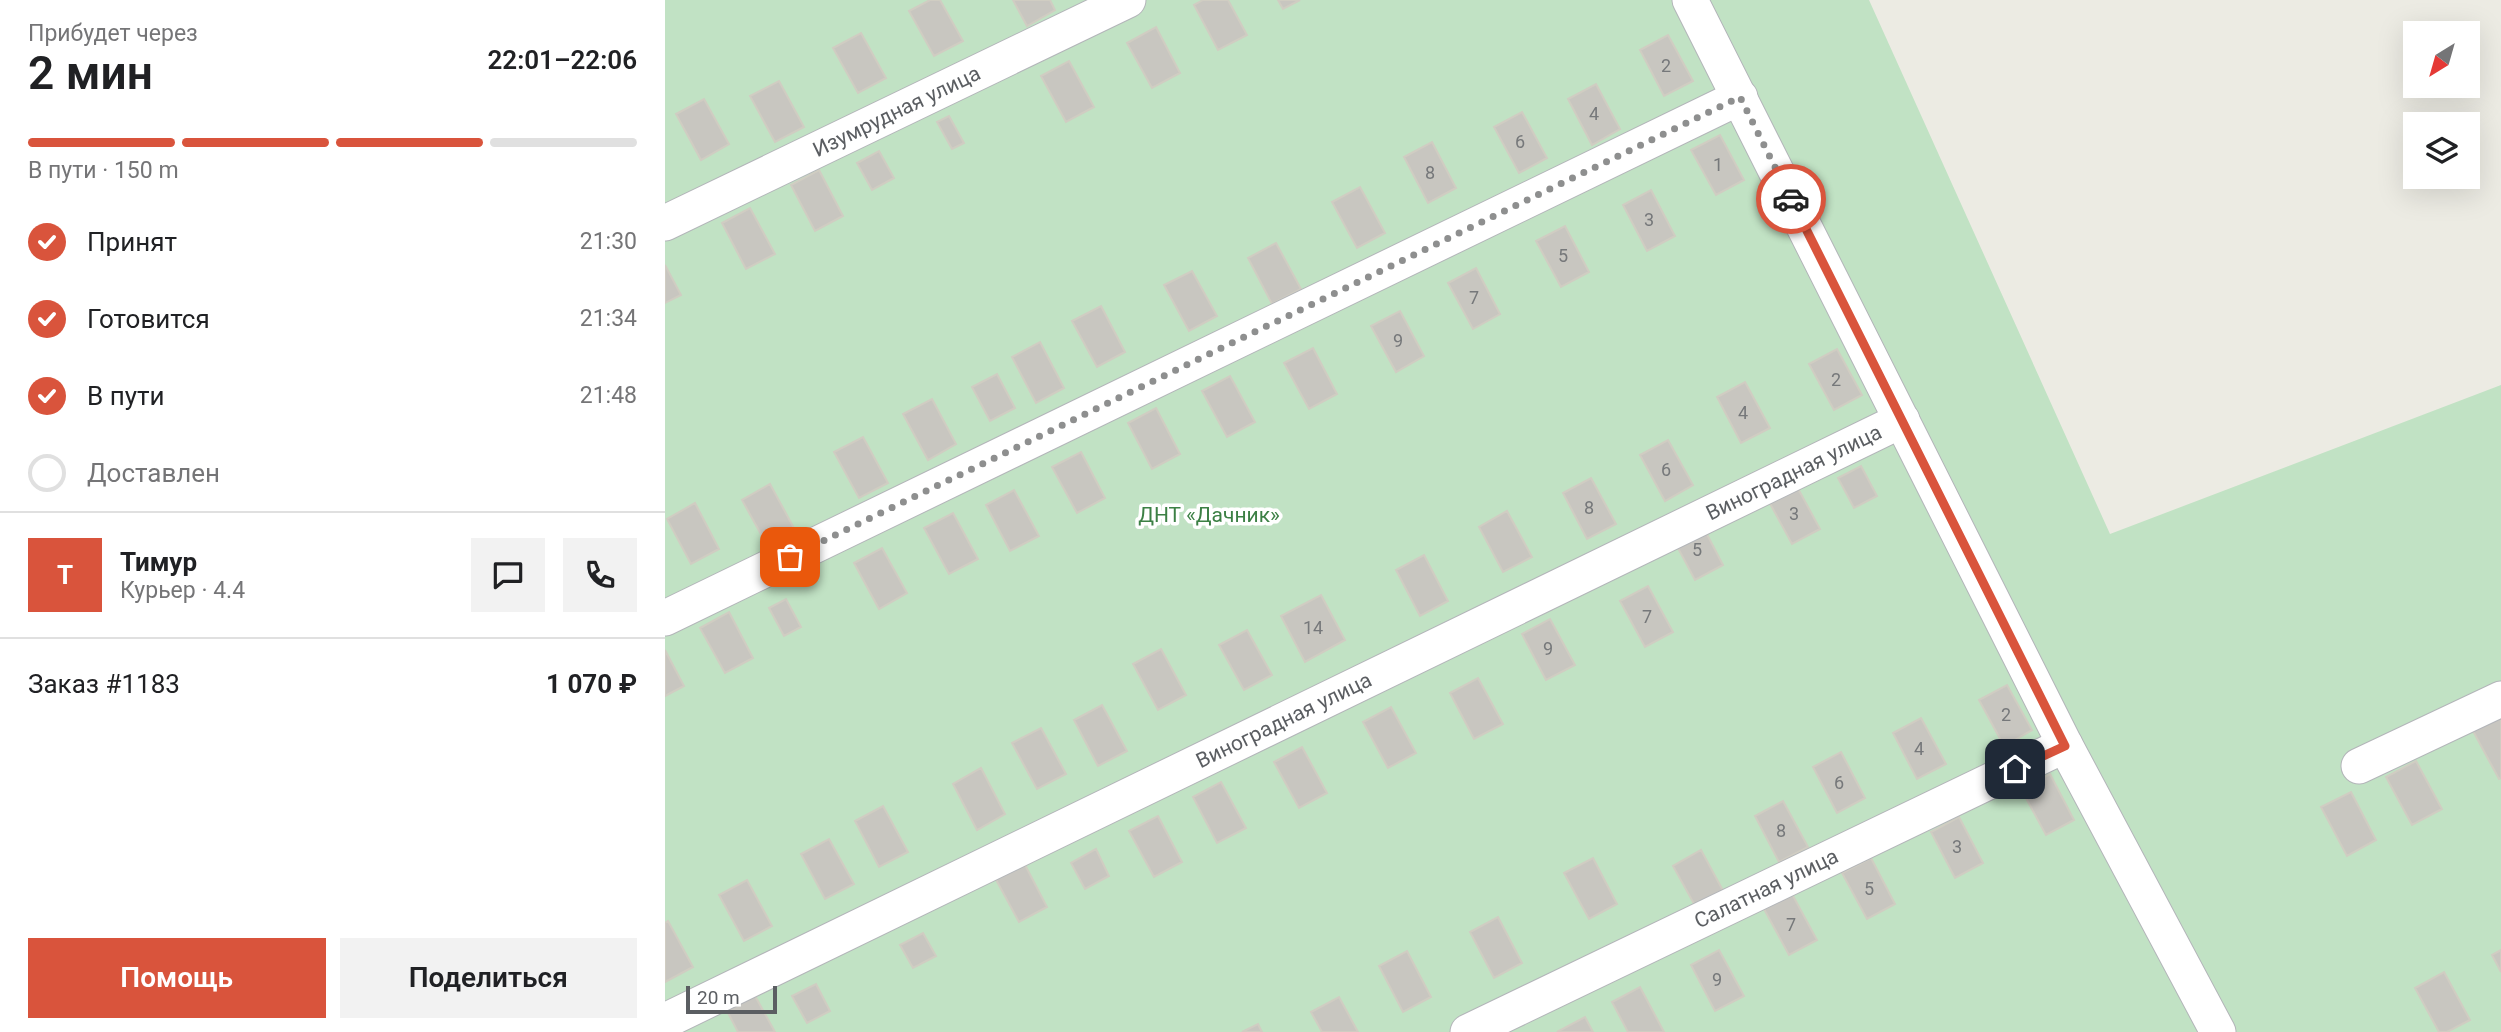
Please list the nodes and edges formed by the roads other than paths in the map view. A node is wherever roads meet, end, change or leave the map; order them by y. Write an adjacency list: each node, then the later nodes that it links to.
1 (1128, 0): 4 (street, Изумрудная улица)
2 (1690, 0): 3 (street)
3 (1740, 97): 5 (street); 6 (street)
4 (665, 223)
5 (1902, 420): 8 (street); 10 (street, Виноградная улица)
6 (665, 618)
7 (2501, 699): 9 (street)
8 (2065, 746): 11 (street, Салатная улица); 12 (street)
9 (2359, 766)
10 (665, 1021)
11 (1468, 1032)
12 (2218, 1032)

